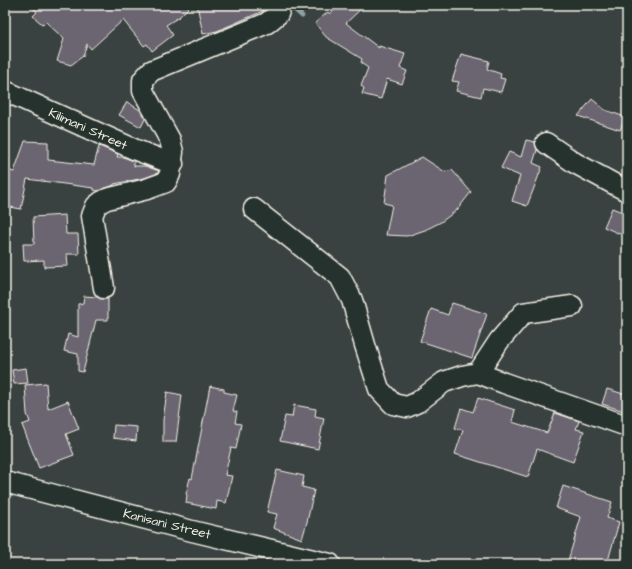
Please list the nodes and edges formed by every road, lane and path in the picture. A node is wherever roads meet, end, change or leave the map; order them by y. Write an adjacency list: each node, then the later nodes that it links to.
1 (281, 5): 4 (street)
2 (5, 91): 4 (street, Kilimani Street)
3 (546, 143): 5 (street)
4 (173, 164): 7 (street)
5 (627, 191)
6 (254, 210): 9 (street)
7 (104, 288)
8 (572, 306): 9 (street)
9 (478, 373): 10 (street)
10 (627, 426)
11 (5, 482): 12 (street, Kanisani Street)
12 (330, 564)

